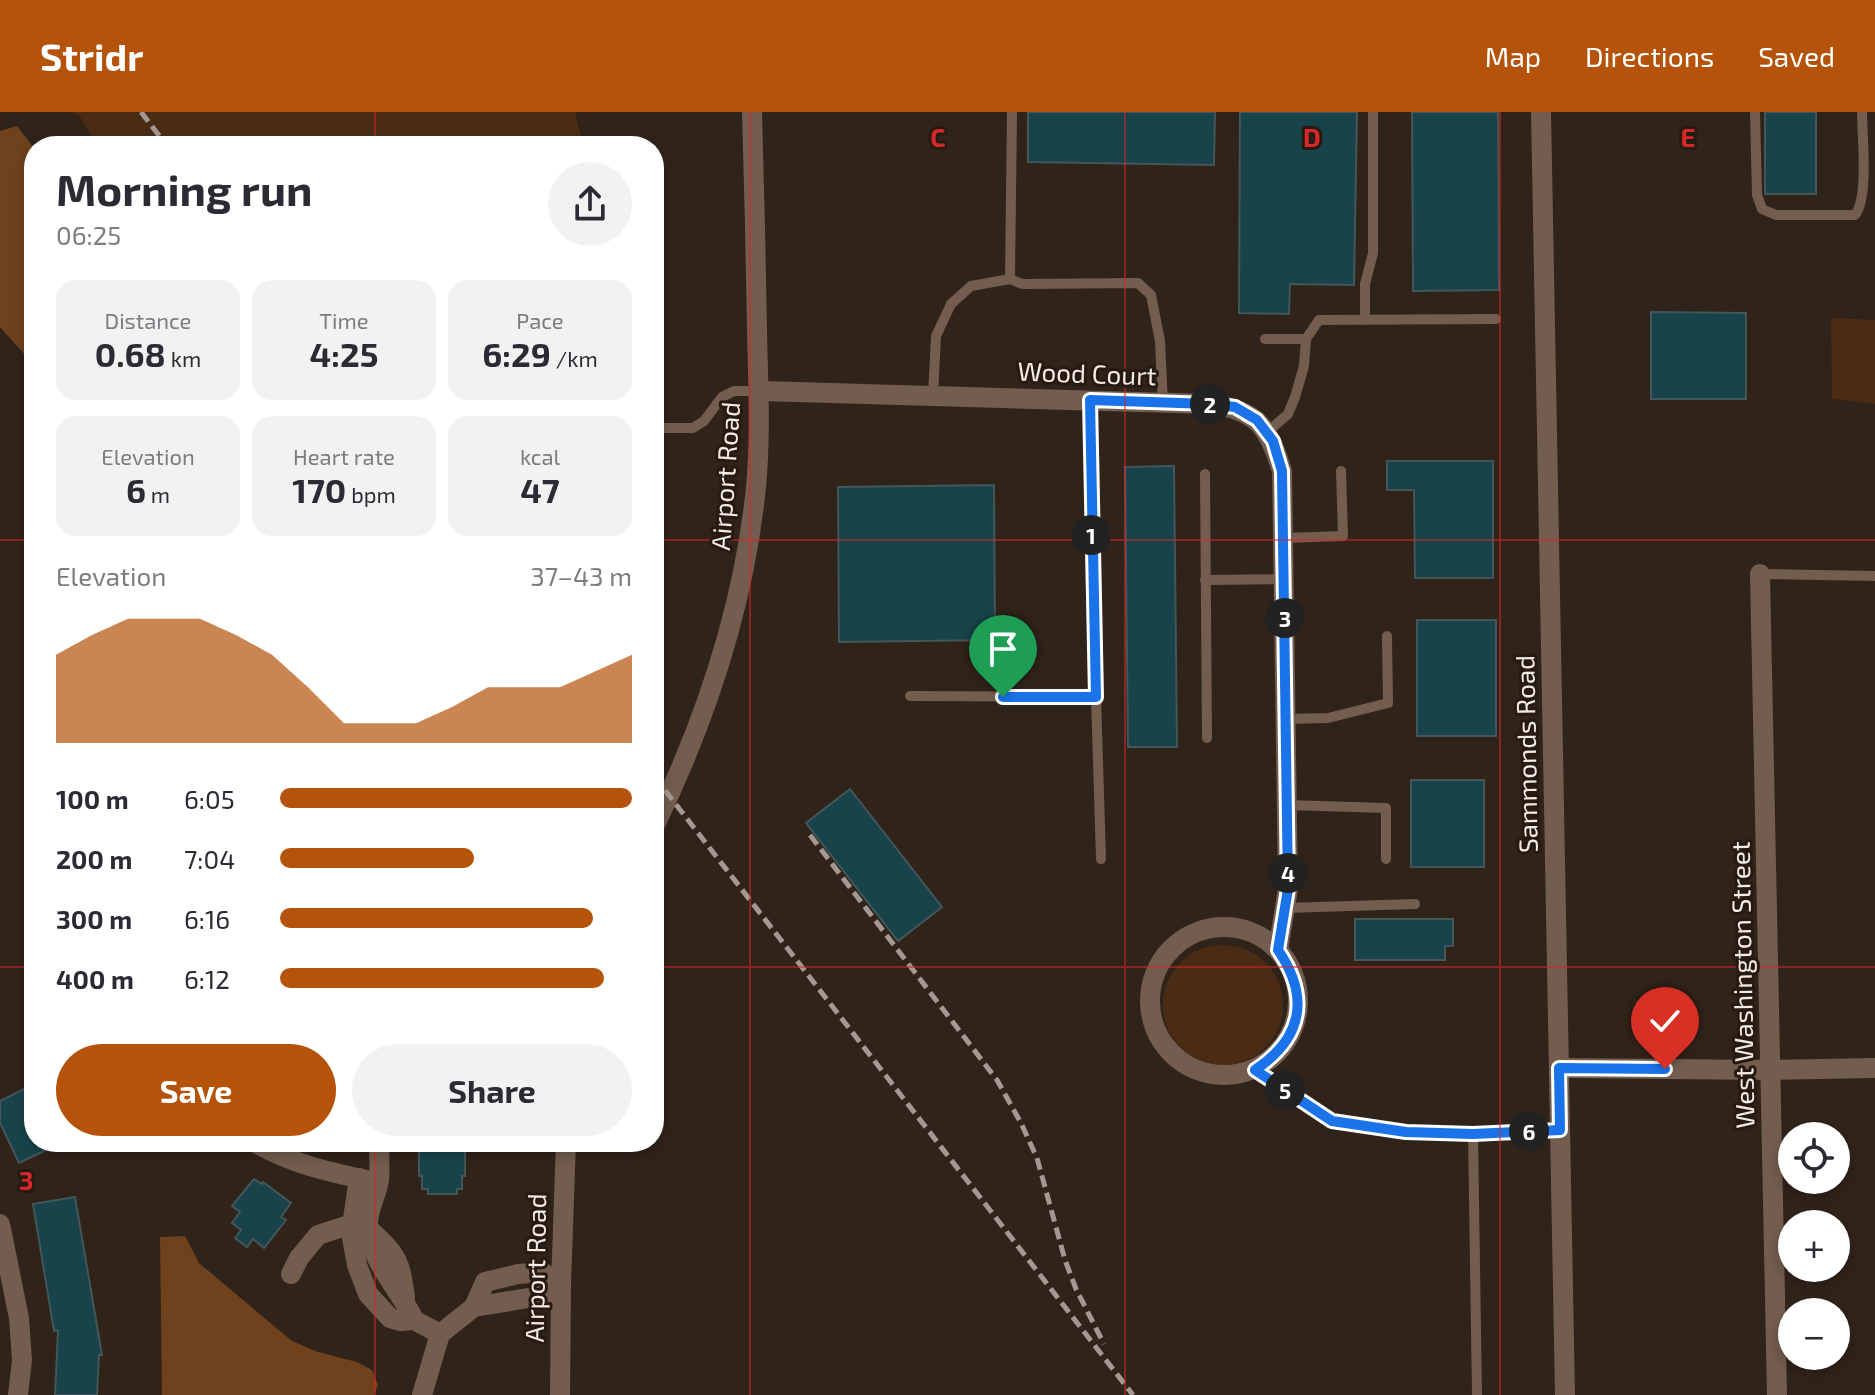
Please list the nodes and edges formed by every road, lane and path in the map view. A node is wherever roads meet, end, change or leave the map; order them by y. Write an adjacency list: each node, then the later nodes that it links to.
1 (752, 112): 12 (street, Airport Road)
2 (1012, 112): 7 (lane)
3 (1373, 112): 9 (lane)
4 (1541, 112): 37 (street, Sammonds Road)
5 (1755, 112): 6 (lane)
6 (1862, 112)
7 (1010, 279): 13 (lane); 15 (lane)
8 (1496, 319): 9 (lane)
9 (1365, 320): 11 (lane)
10 (1265, 339): 11 (lane)
11 (1306, 339): 17 (lane)
12 (759, 391): 13 (street, Wood Court); 16 (lane); 31 (street, Airport Road)
13 (933, 396): 14 (street, Wood Court)
14 (1090, 400): 15 (street, Wood Court); 27 (lane)
15 (1163, 403): 17 (street, Wood Court)
16 (664, 428)
17 (1266, 433): 20 (street, Wood Court)
18 (1341, 471): 20 (lane)
19 (1205, 474): 24 (lane)
20 (1283, 538): 23 (street, Wood Court)
21 (1760, 574): 22 (lane); 40 (street, West Washington Street)
22 (1875, 576)
23 (1284, 579): 24 (lane); 28 (street, Wood Court)
24 (1205, 580): 29 (lane)
25 (1387, 636): 28 (lane)
26 (910, 696): 27 (lane)
27 (1096, 697): 32 (lane)
28 (1287, 719): 30 (street, Wood Court)
29 (1207, 738)
30 (1287, 805): 33 (lane); 35 (street, Wood Court)
31 (664, 806)
32 (1101, 859)
33 (1386, 859)
34 (1415, 904): 35 (lane)
35 (1285, 908): 36 (street, Wood Court)
36 (1278, 950): 39 (street); 39 (street)
37 (1559, 1068): 40 (street); 41 (street, Sammonds Road)
38 (1875, 1068): 40 (street)
39 (1255, 1070): 42 (lane)
40 (1771, 1070): 58 (street, West Washington Street)
41 (1560, 1130): 42 (lane); 57 (street, Sammonds Road)
42 (1473, 1134): 56 (lane)
43 (271, 1152): 46 (street)
44 (376, 1152): 46 (street)
45 (566, 1152): 50 (street, Airport Road)
46 (369, 1180): 48 (street)
47 (0, 1224): 53 (street)
48 (357, 1227): 49 (street); 51 (street); 51 (street)
49 (291, 1274)
50 (561, 1285): 52 (street); 55 (street, Airport Road)
51 (407, 1314): 52 (street)
52 (440, 1334): 54 (street)
53 (18, 1395)
54 (422, 1395)
55 (560, 1395)
56 (1477, 1395)
57 (1565, 1395)
58 (1777, 1395)

